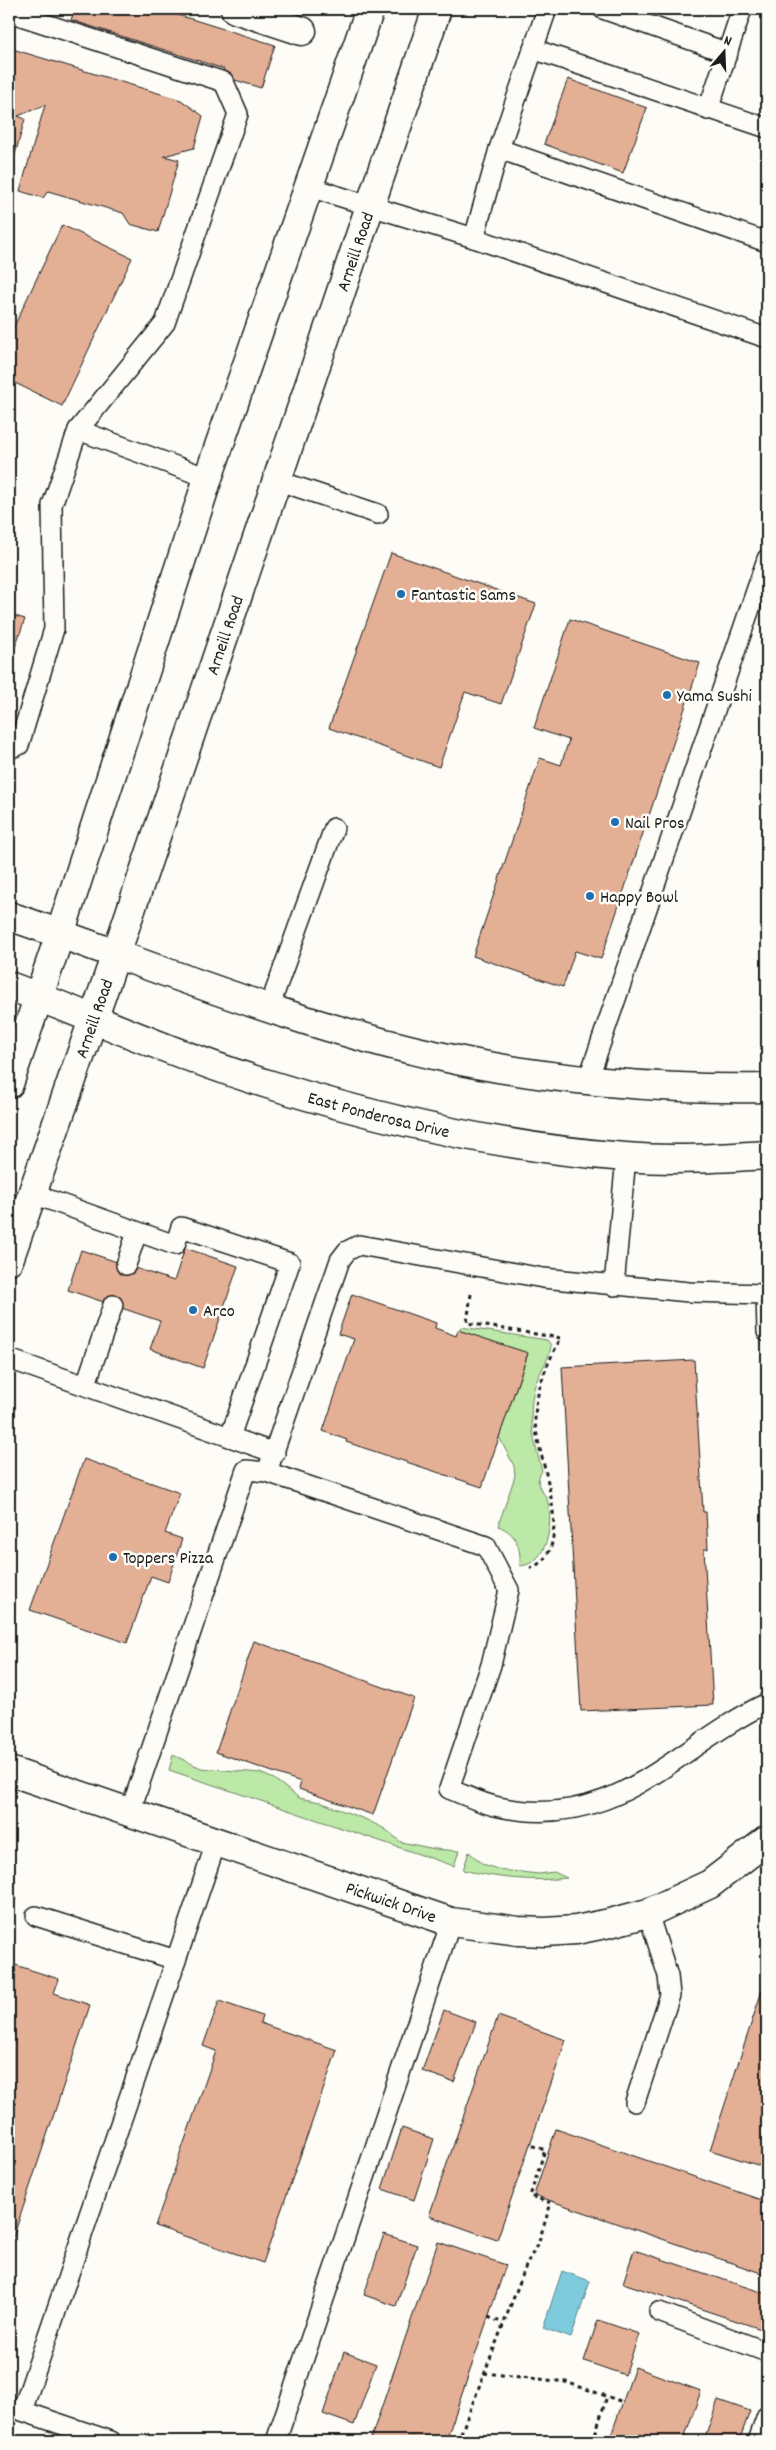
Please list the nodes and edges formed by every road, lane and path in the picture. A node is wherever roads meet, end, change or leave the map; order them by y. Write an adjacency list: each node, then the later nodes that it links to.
1 (235, 9): 8 (main road)
2 (370, 9): 14 (main road)
3 (436, 9): 15 (main road, Arneill Road)
4 (547, 9): 9 (lane)
5 (602, 9): 10 (lane)
6 (742, 9): 10 (lane)
7 (9, 12): 19 (lane)
8 (302, 31)
9 (533, 49): 11 (lane); 13 (lane)
10 (728, 53): 11 (lane)
11 (708, 110): 12 (lane)
12 (767, 128)
13 (499, 149): 16 (lane); 17 (lane)
14 (309, 187): 15 (lane); 20 (main road)
15 (370, 206): 16 (lane); 21 (main road, Arneill Road)
16 (474, 238): 18 (lane)
17 (767, 242)
18 (767, 338)
19 (78, 430): 20 (lane); 24 (lane)
20 (208, 478): 27 (main road)
21 (276, 480): 22 (lane); 28 (main road, Arneill Road)
22 (378, 514)
23 (767, 559): 33 (lane)
24 (9, 749)
25 (334, 828): 31 (lane)
26 (9, 916): 27 (main road)
27 (60, 934): 28 (main road); 30 (main road)
28 (116, 954): 31 (main road); 32 (main road, Arneill Road)
29 (9, 986): 30 (main road, East Ponderosa Drive)
30 (38, 997): 32 (main road, East Ponderosa Drive); 34 (main road)
31 (269, 1008): 33 (main road)
32 (92, 1019): 37 (main road, East Ponderosa Drive); 38 (main road, Arneill Road)
33 (588, 1080): 35 (main road)
34 (9, 1084)
35 (767, 1088)
36 (767, 1155): 37 (main road, East Ponderosa Drive)
37 (626, 1158): 42 (lane)
38 (33, 1194): 39 (lane); 40 (main road, Arneill Road)
39 (137, 1232): 41 (lane); 48 (lane)
40 (9, 1260)
41 (126, 1265)
42 (614, 1286): 45 (lane); 49 (lane)
43 (472, 1289): 51 (path)
44 (113, 1305): 47 (lane)
45 (767, 1332)
46 (9, 1359): 47 (lane)
47 (86, 1384): 48 (lane)
48 (230, 1437): 49 (lane)
49 (275, 1453): 50 (lane)
50 (267, 1472): 51 (lane); 54 (lane)
51 (501, 1573): 52 (lane)
52 (767, 1703)
53 (9, 1771): 54 (main road, Pickwick Drive)
54 (130, 1812): 56 (main road, Pickwick Drive)
55 (767, 1840): 57 (main road, Pickwick Drive)
56 (216, 1843): 59 (main road, Pickwick Drive); 60 (lane)
57 (648, 1913): 59 (main road, Pickwick Drive); 61 (lane)
58 (36, 1916): 60 (lane)
59 (451, 1922): 73 (lane)
60 (176, 1960): 71 (lane)
61 (635, 2102)
62 (530, 2145): 65 (path)
63 (659, 2312): 66 (lane)
64 (488, 2317): 65 (path)
65 (504, 2323): 67 (path)
66 (767, 2352)
67 (484, 2374): 68 (path); 74 (path)
68 (607, 2396): 69 (path); 75 (path)
69 (623, 2402)
70 (767, 2416): 76 (lane)
71 (74, 2435): 72 (lane)
72 (110, 2441)
73 (276, 2441)
74 (458, 2441)
75 (593, 2441)
76 (758, 2441)

